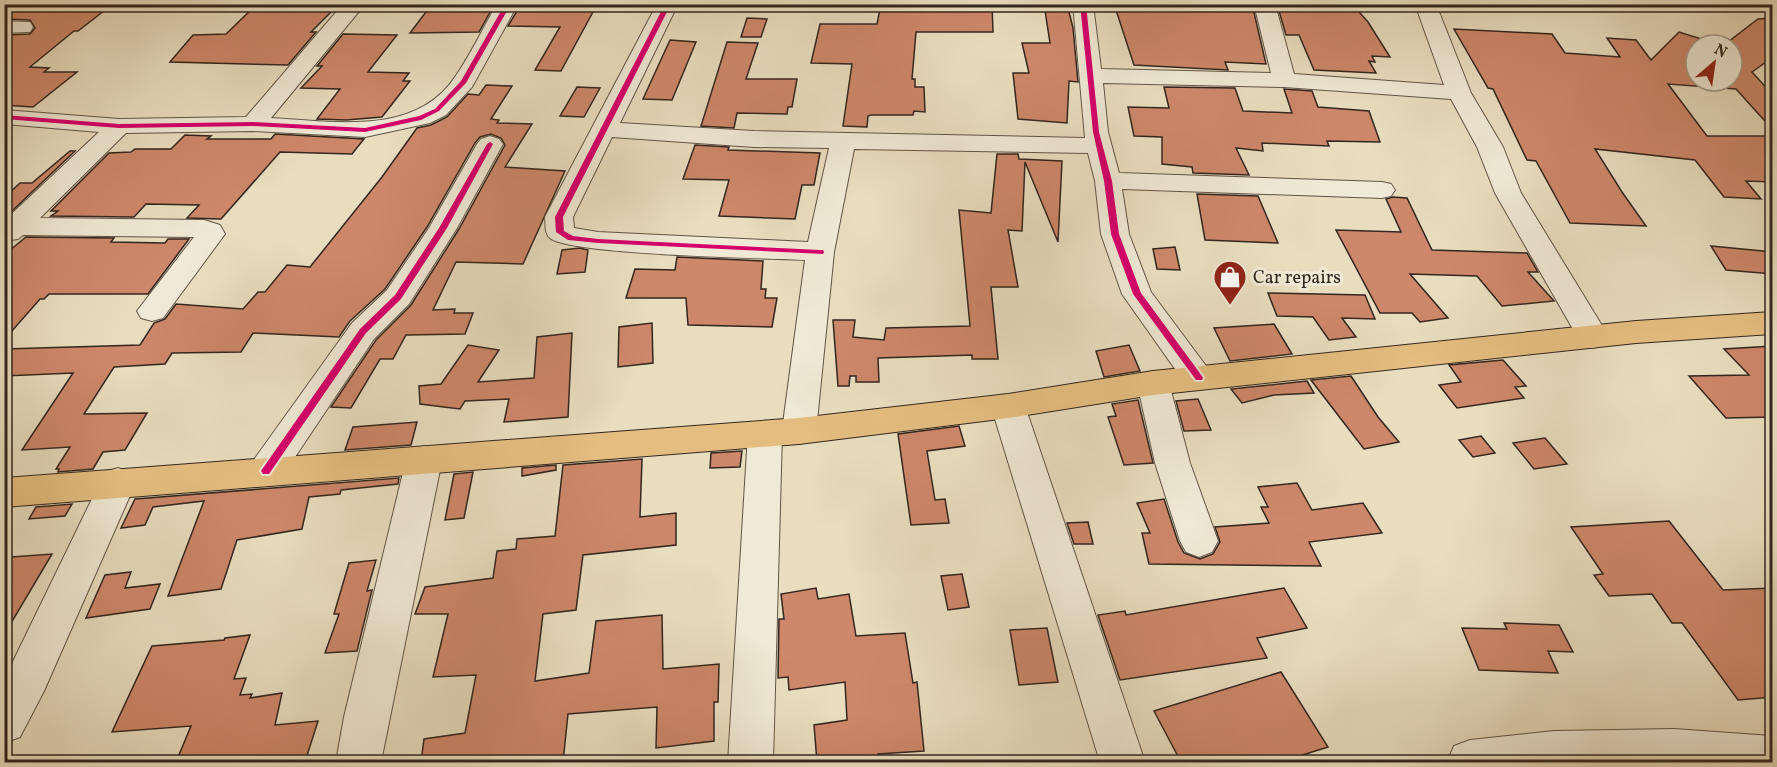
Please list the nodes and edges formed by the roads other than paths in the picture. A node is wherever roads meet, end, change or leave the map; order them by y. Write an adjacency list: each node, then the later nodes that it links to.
1 (355, 4): 11 (street)
2 (508, 4): 11 (street)
3 (668, 4): 13 (street)
4 (1083, 4): 7 (street)
5 (1264, 4): 8 (street)
6 (1425, 4): 9 (street)
7 (1092, 76): 8 (street); 16 (street)
8 (1284, 80): 9 (street)
9 (1460, 93): 23 (street)
10 (4, 117): 12 (street)
11 (253, 124): 12 (street)
12 (119, 126): 19 (street)
13 (604, 129): 14 (street); 20 (street)
14 (843, 140): 16 (street); 20 (street)
15 (490, 144): 29 (street)
16 (1100, 146): 17 (street)
17 (1108, 181): 18 (street); 24 (street)
18 (1382, 190)
19 (10, 231): 21 (street)
20 (820, 252): 27 (street)
21 (152, 310)
22 (1773, 323): 23 (main road)
23 (1593, 337): 24 (main road)
24 (1199, 378): 25 (main road)
25 (1153, 383): 26 (main road); 32 (street)
26 (1008, 406): 27 (main road); 37 (street)
27 (782, 432): 28 (main road); 36 (street)
28 (424, 460): 29 (main road); 35 (street)
29 (266, 471): 30 (main road)
30 (118, 482): 31 (main road); 33 (street)
31 (4, 492)
32 (1199, 541)
33 (4, 722)
34 (1773, 759): 38 (street)
35 (358, 762)
36 (750, 762)
37 (1123, 762)
38 (1470, 762)

